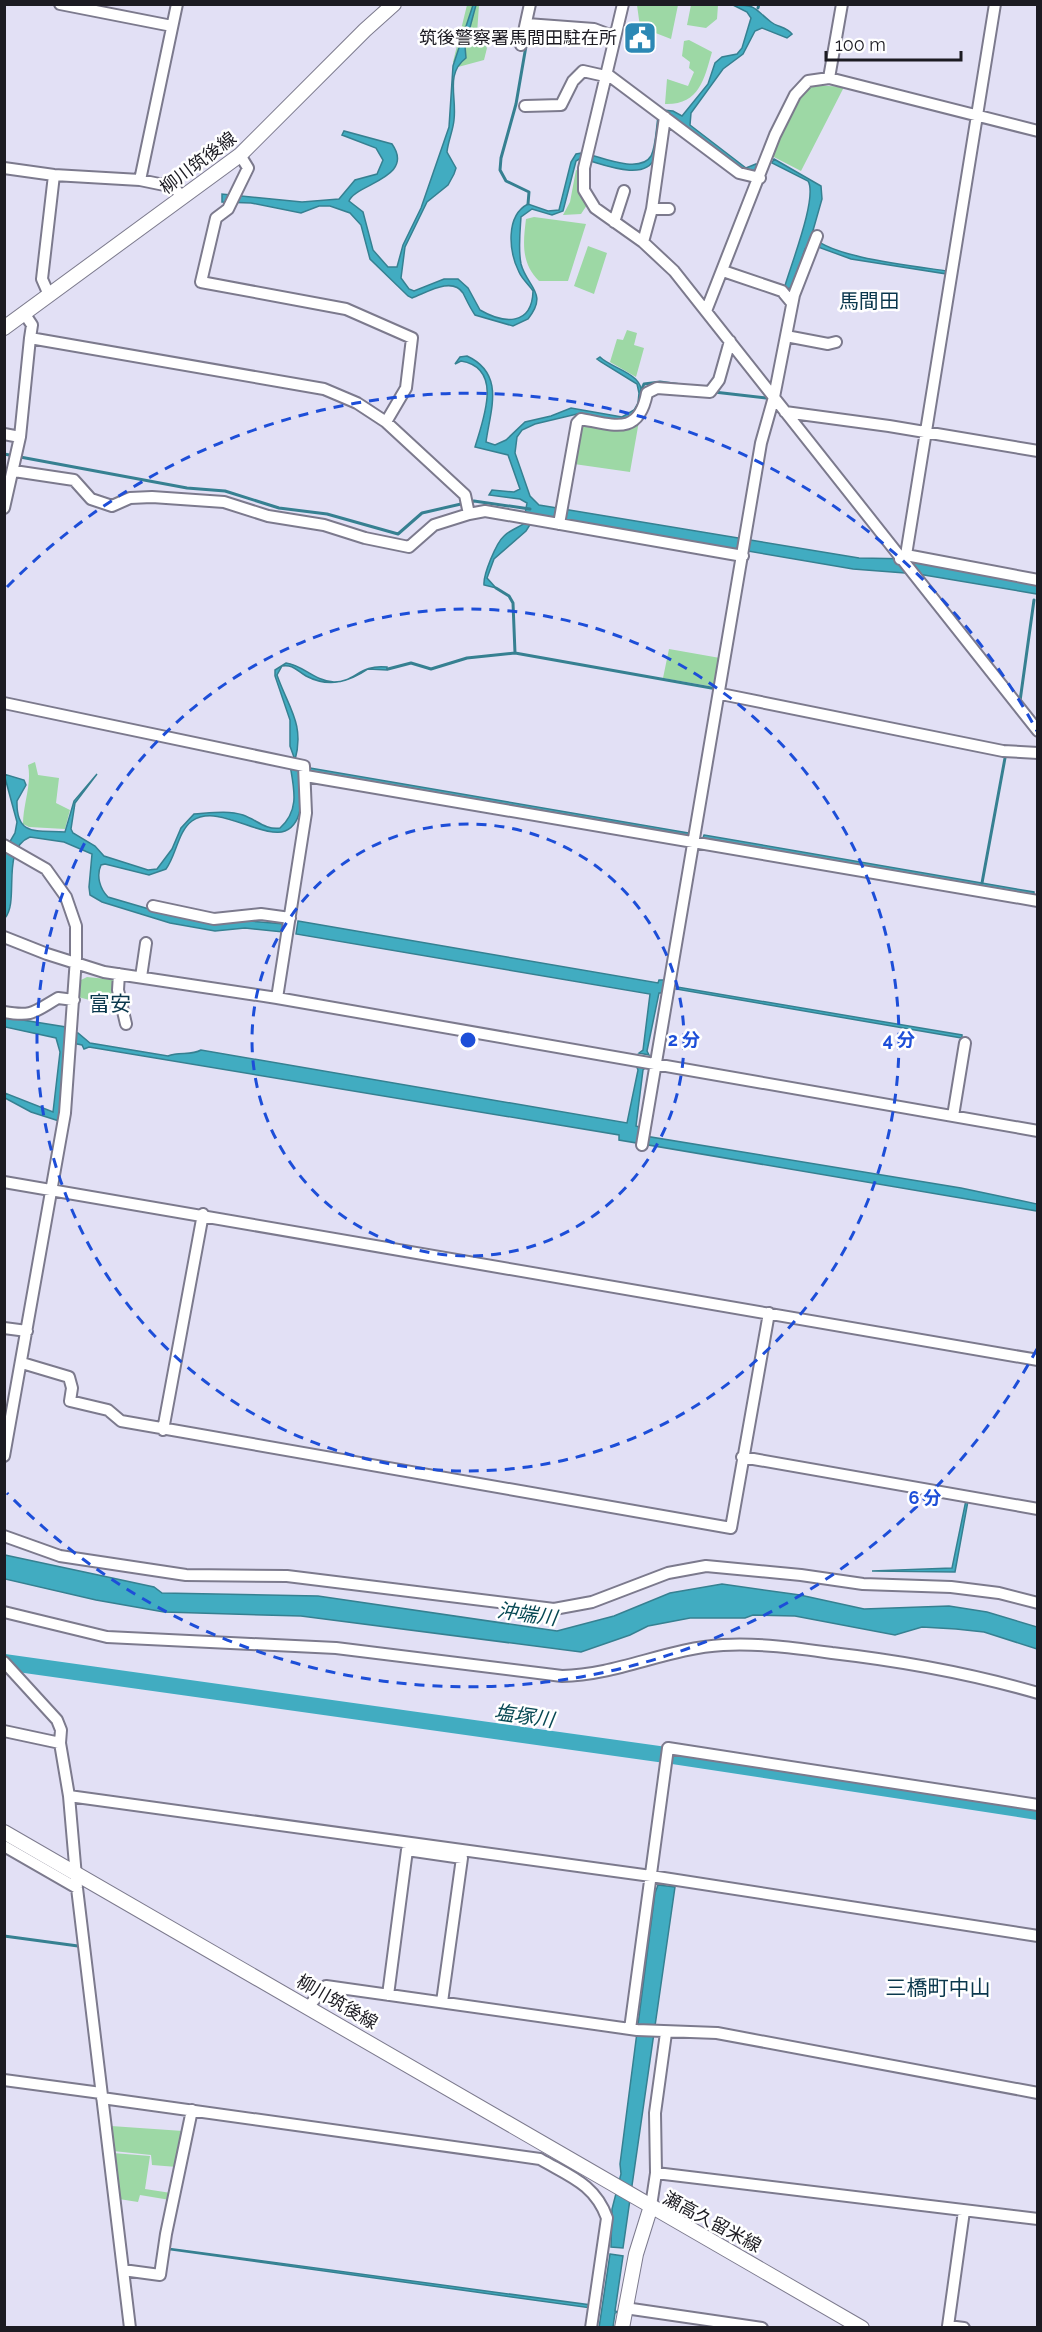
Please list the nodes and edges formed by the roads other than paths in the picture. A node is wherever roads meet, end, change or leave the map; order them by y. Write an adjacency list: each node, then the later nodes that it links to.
1 (60, 4): 9 (street)
2 (177, 4): 9 (street)
3 (530, 4): 8 (street)
4 (623, 4): 10 (street)
5 (842, 4): 13 (street)
6 (994, 4): 16 (street)
7 (393, 5): 18 (main road, 柳川筑後線)
8 (527, 24): 10 (street); 11 (street)
9 (172, 26): 22 (street)
10 (615, 37): 12 (street)
11 (521, 45)
12 (606, 75): 14 (street); 15 (street); 27 (street)
13 (829, 78): 16 (street); 21 (street)
14 (525, 106)
15 (665, 117): 21 (street); 25 (street)
16 (977, 117): 17 (street); 43 (street)
17 (1038, 131)
18 (240, 155): 24 (main road, 柳川筑後線); 42 (street)
19 (4, 168): 20 (street)
20 (54, 175): 22 (street); 31 (street)
21 (760, 178): 30 (street)
22 (140, 180): 24 (street)
23 (624, 190): 27 (street)
24 (182, 197): 31 (main road, 柳川筑後線)
25 (652, 209): 26 (street); 29 (street)
26 (669, 209)
27 (614, 222): 29 (street)
28 (817, 236): 32 (street)
29 (643, 242): 33 (street)
30 (723, 271): 32 (street); 33 (street)
31 (49, 295): 34 (main road, 柳川筑後線)
32 (792, 303): 36 (street)
33 (706, 311): 38 (street)
34 (24, 313): 35 (main road, 柳川筑後線); 37 (street)
35 (4, 328)
36 (786, 336): 39 (street); 40 (street)
37 (30, 338): 42 (street); 45 (street)
38 (730, 341): 40 (street); 50 (street)
39 (836, 342)
40 (774, 397): 41 (street); 51 (street)
41 (785, 412): 43 (street); 52 (street)
42 (386, 422): 49 (street)
43 (925, 433): 46 (street); 52 (street)
44 (4, 434): 45 (street)
45 (20, 437): 47 (street)
46 (1038, 451)
47 (14, 471): 48 (street); 49 (street)
48 (4, 508)
49 (469, 514): 50 (street)
50 (559, 524): 51 (street)
51 (743, 556): 54 (street)
52 (902, 558): 53 (street); 56 (street)
53 (1038, 580)
54 (721, 694): 57 (street); 59 (street)
55 (4, 703): 58 (street)
56 (1038, 731)
57 (1038, 753)
58 (306, 776): 59 (street); 63 (street)
59 (695, 842): 61 (street); 75 (street)
60 (4, 845): 66 (street)
61 (1038, 901)
62 (153, 906): 63 (street)
63 (290, 920): 69 (street)
64 (4, 937): 66 (street)
65 (146, 943): 68 (street)
66 (76, 964): 67 (street); 70 (street)
67 (119, 974): 68 (street); 73 (street)
68 (141, 977): 69 (street)
69 (277, 998): 75 (street)
70 (74, 1000): 72 (street); 80 (street)
71 (10, 1001): 72 (street)
72 (7, 1013)
73 (126, 1024)
74 (965, 1042): 76 (street)
75 (653, 1063): 76 (street); 78 (street)
76 (953, 1116): 77 (street)
77 (1038, 1131)
78 (642, 1145)
79 (4, 1182): 80 (street)
80 (51, 1189): 81 (street); 84 (street)
81 (203, 1214): 82 (street); 87 (street)
82 (769, 1313): 85 (street); 89 (street)
83 (4, 1328): 84 (street)
84 (27, 1330): 86 (street)
85 (1038, 1360)
86 (22, 1363): 87 (street); 88 (street)
87 (163, 1430): 89 (street)
88 (4, 1456)
89 (742, 1457): 90 (street)
90 (1038, 1509)
91 (4, 1536): 92 (street)
92 (1038, 1603)
93 (4, 1612): 95 (street)
94 (4, 1662): 97 (street)
95 (1038, 1693)
96 (4, 1731): 97 (street)
97 (60, 1743): 98 (street)
98 (69, 1796): 102 (street); 103 (street)
99 (1038, 1804): 102 (street)
100 (4, 1832): 103 (main road, 柳川筑後線)
101 (4, 1846): 103 (street)
102 (651, 1876): 104 (street); 108 (street)
103 (77, 1881): 107 (main road, 柳川筑後線); 112 (street)
104 (1038, 1936)
105 (388, 1995): 106 (street); 106 (street); 107 (street)
106 (442, 2002): 108 (street)
107 (309, 2006): 115 (main road, 柳川筑後線)
108 (633, 2030): 109 (street)
109 (662, 2033): 111 (street); 114 (street)
110 (4, 2080): 112 (street)
111 (1038, 2092)
112 (102, 2095): 113 (street); 118 (street)
113 (192, 2110): 118 (street); 121 (street)
114 (656, 2173): 115 (street); 116 (street)
115 (651, 2206): 119 (main road, 瀬高久留米線); 124 (main road, 瀬高久留米線)
116 (964, 2211): 117 (street); 125 (street)
117 (1038, 2220)
118 (123, 2270): 120 (street)
119 (625, 2308): 122 (main road, 瀬高久留米線); 123 (street)
120 (130, 2328)
121 (591, 2328)
122 (622, 2328)
123 (762, 2328)
124 (862, 2328)
125 (964, 2328)

